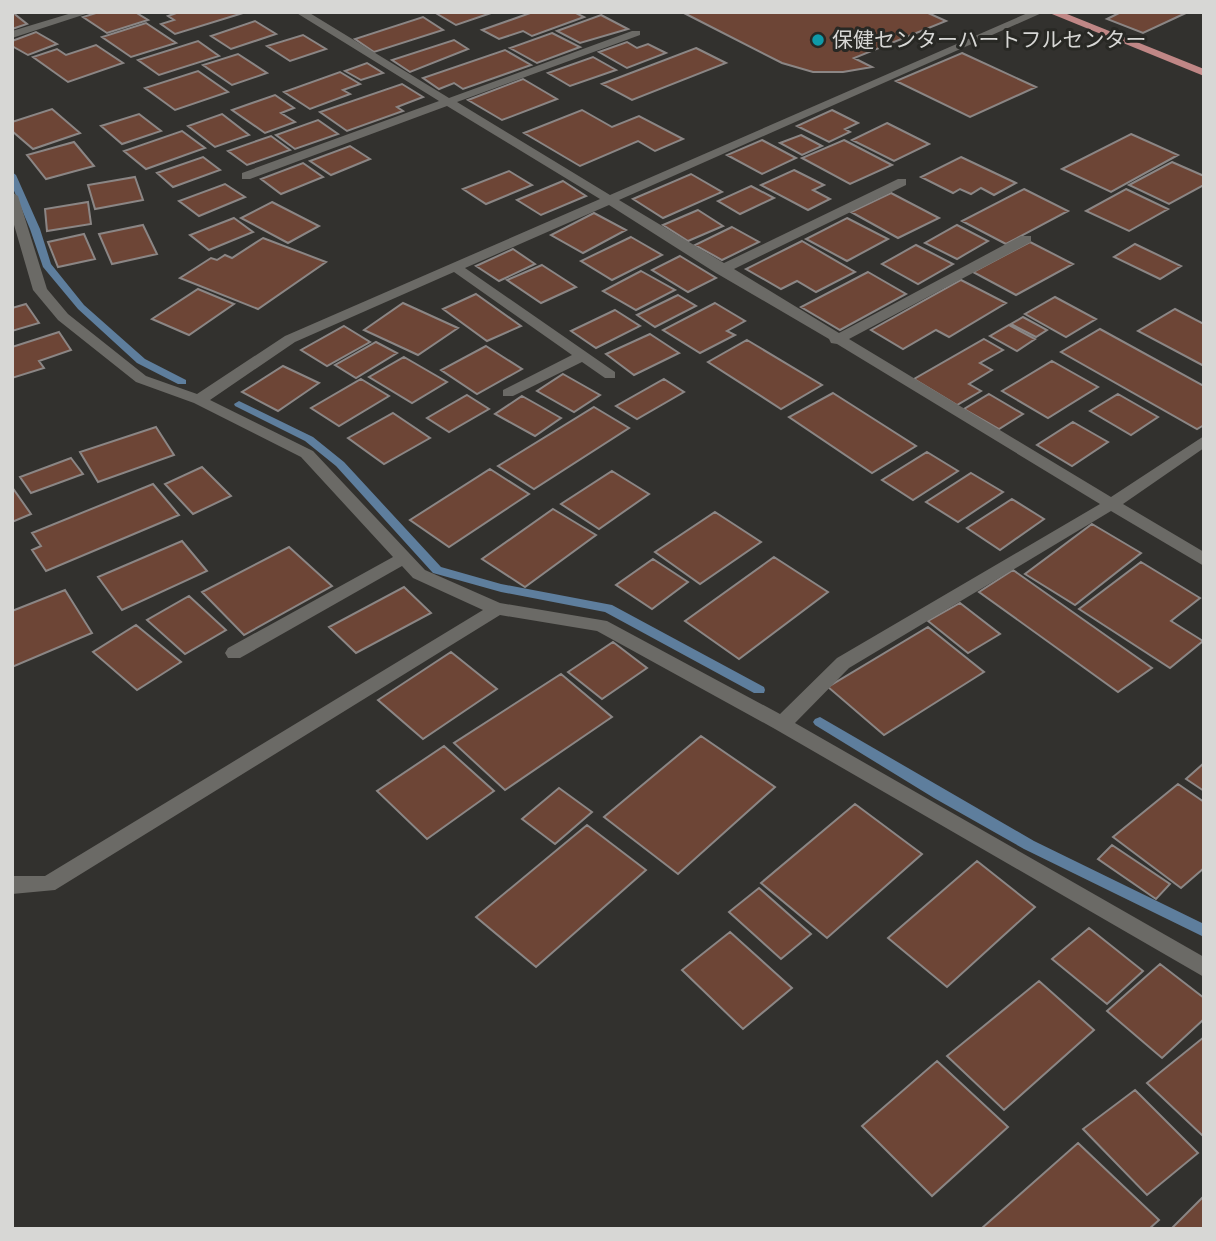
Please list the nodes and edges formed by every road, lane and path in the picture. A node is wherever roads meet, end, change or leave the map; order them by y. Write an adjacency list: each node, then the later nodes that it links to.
1 (87, 12): 6 (lane)
2 (300, 12): 8 (lane)
3 (1040, 12): 12 (lane)
4 (1052, 12): 7 (main road)
5 (636, 33): 8 (lane)
6 (12, 35)
7 (1204, 74)
8 (450, 103): 9 (lane); 12 (lane)
9 (246, 176)
10 (902, 182): 15 (lane)
11 (12, 196): 20 (lane)
12 (608, 200): 14 (lane); 15 (lane)
13 (1026, 239): 16 (lane)
14 (455, 267): 17 (lane); 20 (lane)
15 (721, 270): 16 (lane)
16 (836, 340): 22 (lane)
17 (582, 356): 18 (lane); 19 (lane)
18 (610, 375)
19 (508, 393)
20 (199, 400): 23 (lane)
21 (1204, 441): 22 (lane)
22 (1110, 505): 24 (lane); 27 (lane)
23 (404, 558): 25 (lane); 26 (lane)
24 (1204, 560)
25 (497, 609): 27 (lane); 28 (lane)
26 (234, 653)
27 (782, 724): 29 (lane)
28 (12, 885)
29 (1204, 968)

